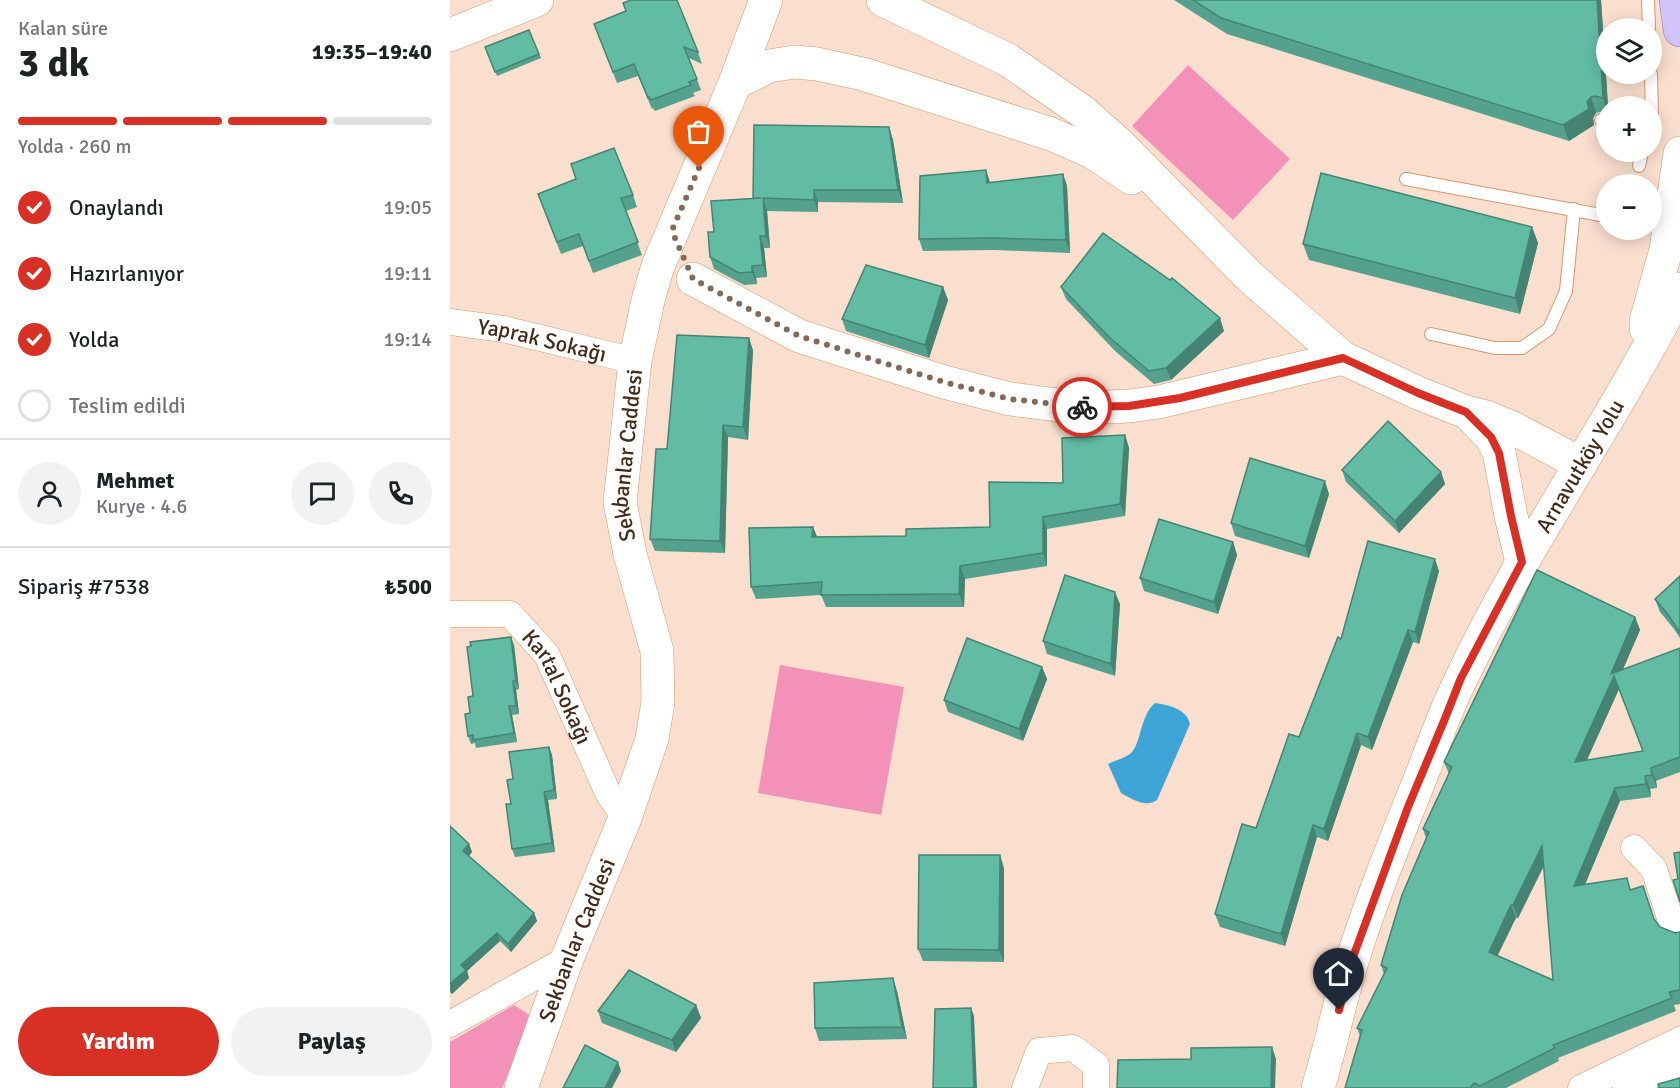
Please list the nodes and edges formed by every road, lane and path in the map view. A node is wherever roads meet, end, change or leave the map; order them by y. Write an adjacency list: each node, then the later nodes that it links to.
1 (537, 0): 8 (main road)
2 (766, 0): 9 (main road, Sekbanlar Caddesi)
3 (883, 0): 17 (main road)
4 (1648, 0): 6 (lane)
5 (1676, 0): 7 (main road)
6 (1649, 18)
7 (1680, 30)
8 (450, 35)
9 (735, 83): 16 (main road, Sekbanlar Caddesi); 17 (main road)
10 (1640, 162): 11 (lane)
11 (1639, 166)
12 (1679, 169): 23 (main road)
13 (1406, 179): 14 (lane)
14 (1574, 209): 15 (lane); 22 (lane)
15 (1596, 214)
16 (673, 228): 18 (main road); 19 (main road, Sekbanlar Caddesi)
17 (1206, 231): 24 (main road)
18 (693, 279): 19 (main road); 24 (main road)
19 (649, 296): 25 (main road, Sekbanlar Caddesi)
20 (1676, 301): 23 (main road, Arnavutköy Yolu)
21 (450, 322): 25 (street, Yaprak Sokağı)
22 (1431, 334)
23 (1646, 349): 27 (main road, Arnavutköy Yolu)
24 (1343, 358): 26 (main road)
25 (635, 361): 30 (main road, Sekbanlar Caddesi)
26 (1466, 412): 27 (main road); 28 (main road)
27 (1581, 464): 28 (main road, Arnavutköy Yolu)
28 (1522, 562): 36 (main road, Arnavutköy Yolu)
29 (450, 614): 30 (street, Kartal Sokağı)
30 (625, 818): 33 (main road, Sekbanlar Caddesi)
31 (1634, 848): 32 (street)
32 (1680, 930)
33 (567, 959): 34 (street); 38 (main road, Sekbanlar Caddesi)
34 (450, 1024)
35 (1680, 1040): 43 (street)
36 (1330, 1051): 41 (main road); 42 (main road)
37 (1680, 1062): 44 (street)
38 (521, 1088)
39 (1025, 1088): 40 (street)
40 (1096, 1088)
41 (1318, 1088)
42 (1329, 1088)
43 (1581, 1088)
44 (1626, 1088)

